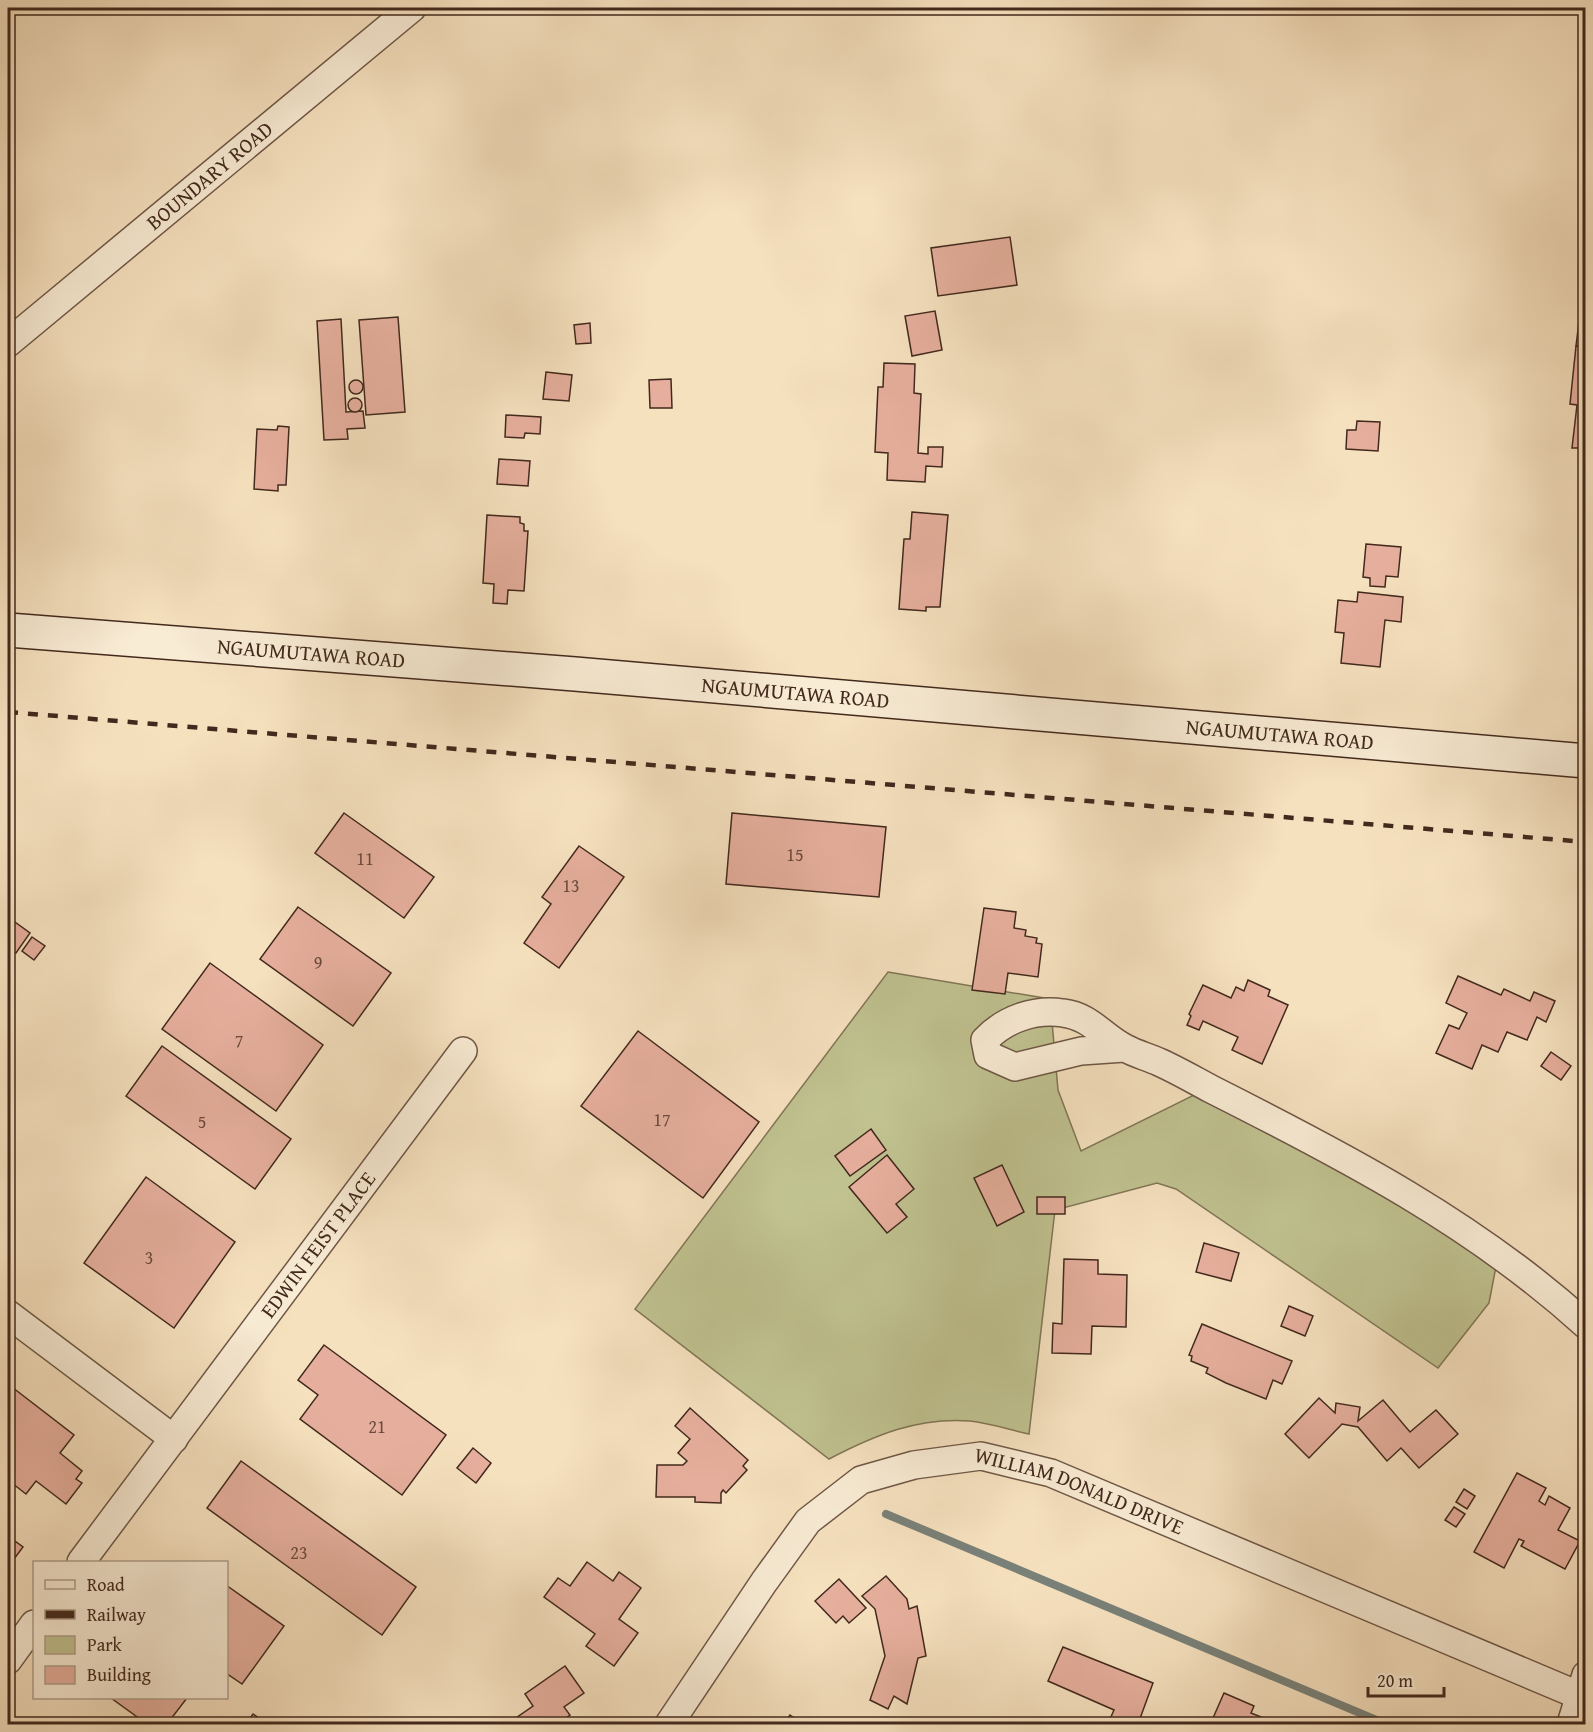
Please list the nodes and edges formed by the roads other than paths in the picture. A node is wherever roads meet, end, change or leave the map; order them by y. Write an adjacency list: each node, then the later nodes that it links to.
1 (412, 8): 2 (street, BOUNDARY ROAD)
2 (8, 343)
3 (8, 630): 4 (main road, NGAUMUTAWA ROAD)
4 (1586, 761)
5 (1124, 1048): 8 (street)
6 (463, 1050): 9 (street, EDWIN FEIST PLACE)
7 (8, 1314): 9 (street)
8 (1586, 1325)
9 (174, 1439): 10 (street, EDWIN FEIST PLACE)
10 (82, 1561)
11 (33, 1625): 12 (street)
12 (8, 1660)
13 (1582, 1685): 14 (street, WILLIAM DONALD DRIVE); 15 (street)
14 (669, 1725)
15 (1571, 1725)

